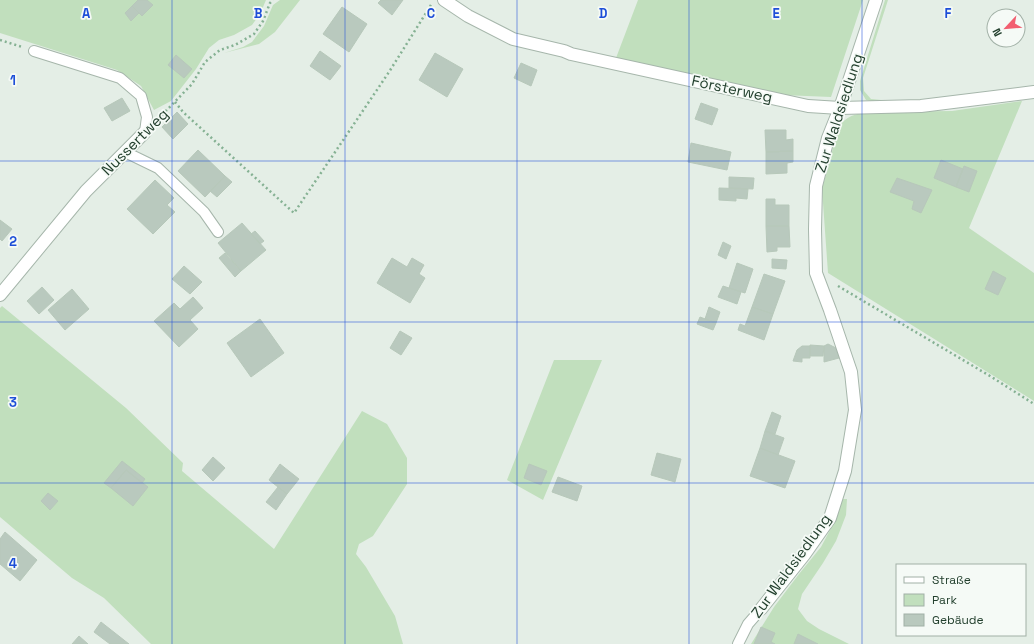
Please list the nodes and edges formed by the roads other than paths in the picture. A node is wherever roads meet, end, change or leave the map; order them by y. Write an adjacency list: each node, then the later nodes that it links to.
1 (444, 0): 5 (street, Försterweg)
2 (876, 0): 5 (street, Zur Waldsiedlung)
3 (34, 51): 6 (lane)
4 (1034, 92): 5 (street, Försterweg)
5 (840, 108): 10 (street, Zur Waldsiedlung)
6 (145, 132): 7 (street, Nussertweg)
7 (125, 152): 8 (lane); 9 (street, Nussertweg)
8 (218, 232)
9 (0, 295)
10 (761, 609): 11 (lane, Zur Waldsiedlung)
11 (738, 644)

